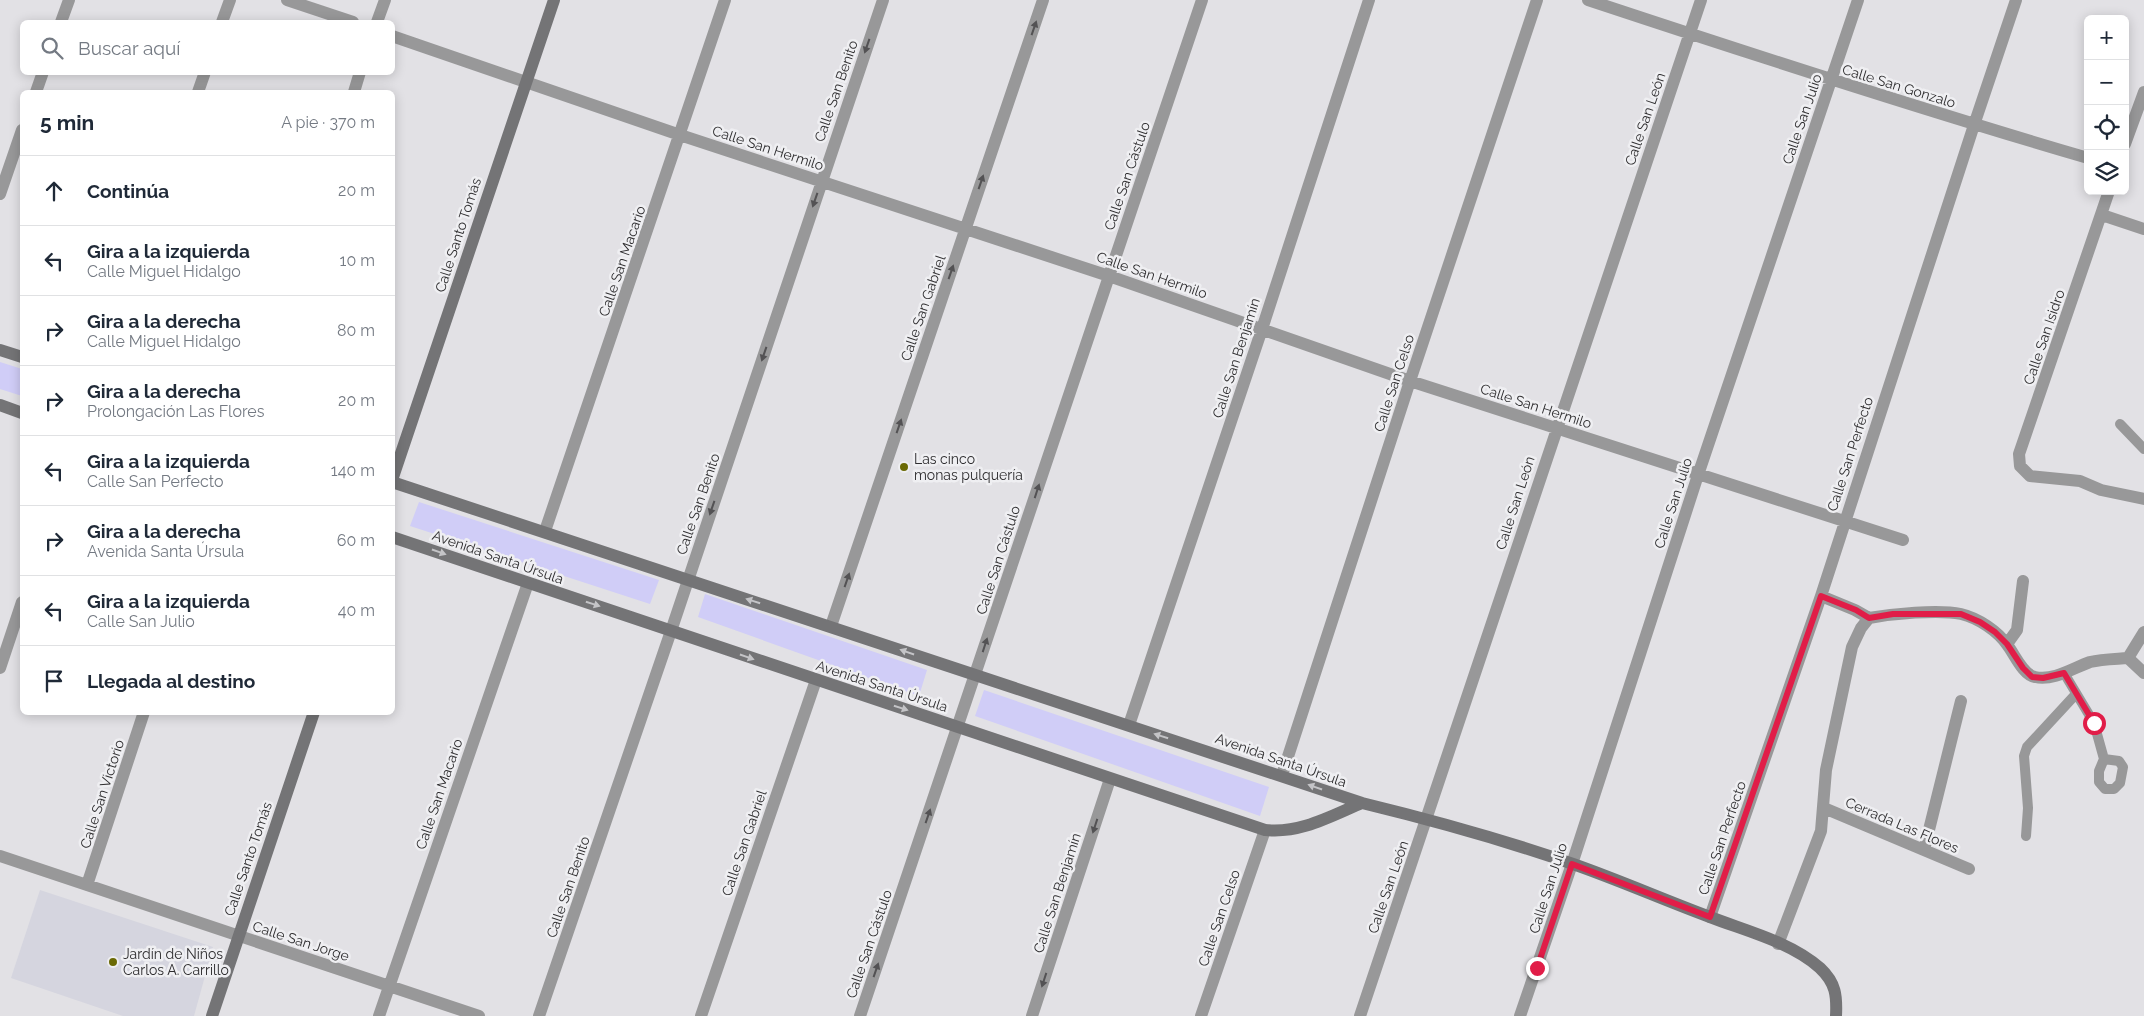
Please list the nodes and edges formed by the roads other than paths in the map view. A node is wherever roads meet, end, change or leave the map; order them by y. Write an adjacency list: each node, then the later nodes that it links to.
1 (69, 0): 16 (street)
2 (230, 0): 17 (street)
3 (287, 0): 18 (street)
4 (384, 0): 19 (street)
5 (554, 0): 26 (street, Calle Santo Tomás)
6 (725, 0): 33 (street, Calle San Macario)
7 (883, 0): 36 (street, Calle San Benito, one-way to 36)
8 (1043, 0): 40 (street, Calle San Gabriel, one-way to 8)
9 (1202, 0): 42 (street, Calle San Cástulo)
10 (1369, 0): 43 (street, Calle San Benjamín)
11 (1537, 0): 46 (street, Calle San Celso)
12 (1588, 0): 20 (street, Calle San Gonzalo)
13 (1701, 0): 20 (street, Calle San León)
14 (1858, 0): 25 (street, Calle San Julio)
15 (2016, 0): 31 (street, Calle San Perfecto)
16 (62, 20)
17 (223, 20)
18 (347, 20)
19 (378, 20)
20 (1690, 34): 25 (street, Calle San Gonzalo); 50 (street, Calle San León)
21 (395, 37): 26 (street, Calle San Hermilo)
22 (42, 75): 27 (street)
23 (203, 75): 28 (street)
24 (359, 75): 29 (street)
25 (1831, 80): 31 (street, Calle San Gonzalo); 53 (street, Calle San Julio)
26 (525, 82): 33 (street, Calle San Hermilo); 52 (street, Calle Santo Tomás)
27 (37, 90)
28 (199, 90)
29 (355, 90)
30 (2144, 92): 32 (street)
31 (1974, 125): 35 (street, Calle San Gonzalo); 56 (street, Calle San Perfecto)
32 (2129, 133)
33 (680, 135): 36 (street, Calle San Hermilo); 57 (street, Calle San Macario)
34 (20, 136): 37 (street)
35 (2084, 157)
36 (822, 181): 40 (street, Calle San Hermilo); 60 (street, Calle San Benito, one-way to 60)
37 (0, 194)
38 (2108, 195): 39 (street, Calle San Isidro)
39 (2102, 215): 41 (street); 55 (street, Calle San Isidro)
40 (966, 228): 42 (street, Calle San Hermilo); 66 (street, Calle San Gabriel, one-way to 40)
41 (2144, 229)
42 (1109, 276): 43 (street, Calle San Hermilo); 74 (street, Calle San Cástulo, one-way to 42)
43 (1262, 329): 46 (street, Calle San Hermilo); 80 (street, Calle San Benjamín)
44 (0, 350): 45 (street)
45 (20, 357)
46 (1410, 381): 50 (street, Calle San Hermilo); 83 (street, Calle San Celso)
47 (0, 405): 48 (street)
48 (20, 412)
49 (2120, 424): 51 (lane)
50 (1556, 429): 53 (street, Calle San Hermilo); 87 (street, Calle San León)
51 (2144, 449)
52 (395, 472)
53 (1698, 475): 56 (street, Calle San Hermilo); 92 (street, Calle San Julio)
54 (395, 482): 57 (street, Avenida Santa Úrsula)
55 (2144, 499)
56 (1844, 523): 59 (street, Calle San Hermilo); 63 (street, Calle San Perfecto)
57 (545, 531): 60 (street, Avenida Santa Úrsula)
58 (395, 538): 62 (street, Avenida Santa Úrsula, one-way to 62)
59 (1903, 540)
60 (688, 580): 66 (street, Avenida Santa Úrsula, one-way to 60); 67 (street, Calle San Benito)
61 (2023, 581): 69 (street)
62 (528, 583): 67 (street, Avenida Santa Úrsula, one-way to 67); 98 (street, Calle San Macario)
63 (1821, 596): 65 (street); 95 (street, Calle San Perfecto)
64 (20, 608): 71 (street)
65 (1869, 618): 69 (street); 86 (street)
66 (831, 626): 74 (street, Avenida Santa Úrsula, one-way to 66)
67 (671, 631): 75 (street, Avenida Santa Úrsula, one-way to 75); 102 (street, Calle San Benito)
68 (2144, 632): 70 (street)
69 (2007, 644): 72 (street)
70 (2128, 658): 72 (street); 73 (street)
71 (0, 668)
72 (2064, 673): 76 (lane)
73 (2144, 673)
74 (976, 675): 80 (street, Avenida Santa Úrsula); 81 (street, Calle San Cástulo)
75 (816, 680): 81 (street, Avenida Santa Úrsula, one-way to 81); 103 (street, Calle San Gabriel)
76 (2076, 694): 82 (lane); 89 (lane)
77 (1960, 701): 90 (street)
78 (143, 715): 94 (street, Calle San Victorio)
79 (313, 715): 96 (street, Calle Santo Tomás)
80 (1129, 725): 83 (street, Avenida Santa Úrsula, one-way to 80)
81 (958, 728): 84 (street, Avenida Santa Úrsula); 104 (street, Calle San Cástulo, one-way to 81)
82 (2104, 759)
83 (1282, 775): 85 (street, Avenida Santa Úrsula, one-way to 83)
84 (1110, 779): 88 (street, Avenida Santa Úrsula); 105 (street, Calle San Benjamín, one-way to 105)
85 (1362, 803): 87 (street, Avenida Santa Úrsula); 88 (street, Avenida Santa Úrsula)
86 (1824, 808): 90 (street, Cerrada Las Flores); 97 (street)
87 (1427, 819): 92 (street, Avenida Santa Úrsula); 107 (street, Calle San León)
88 (1265, 830): 106 (street, Calle San Celso)
89 (2026, 836)
90 (1924, 850): 93 (street, Cerrada Las Flores)
91 (0, 856): 94 (street, Calle San Jorge)
92 (1572, 864): 95 (street, Avenida Santa Úrsula); 108 (street, Calle San Julio)
93 (1969, 869)
94 (87, 885): 96 (street, Calle San Jorge)
95 (1710, 917): 97 (street, Avenida Santa Úrsula)
96 (238, 936): 98 (street, Calle San Jorge); 99 (street, Calle Santo Tomás)
97 (1778, 944): 109 (street, Avenida Santa Úrsula)
98 (390, 986): 100 (street, Calle San Macario); 101 (street, Calle San Jorge)
99 (212, 1016)
100 (380, 1016)
101 (478, 1016)
102 (539, 1016)
103 (701, 1016)
104 (860, 1016)
105 (1032, 1016)
106 (1201, 1016)
107 (1360, 1016)
108 (1520, 1016)
109 (1836, 1016)

